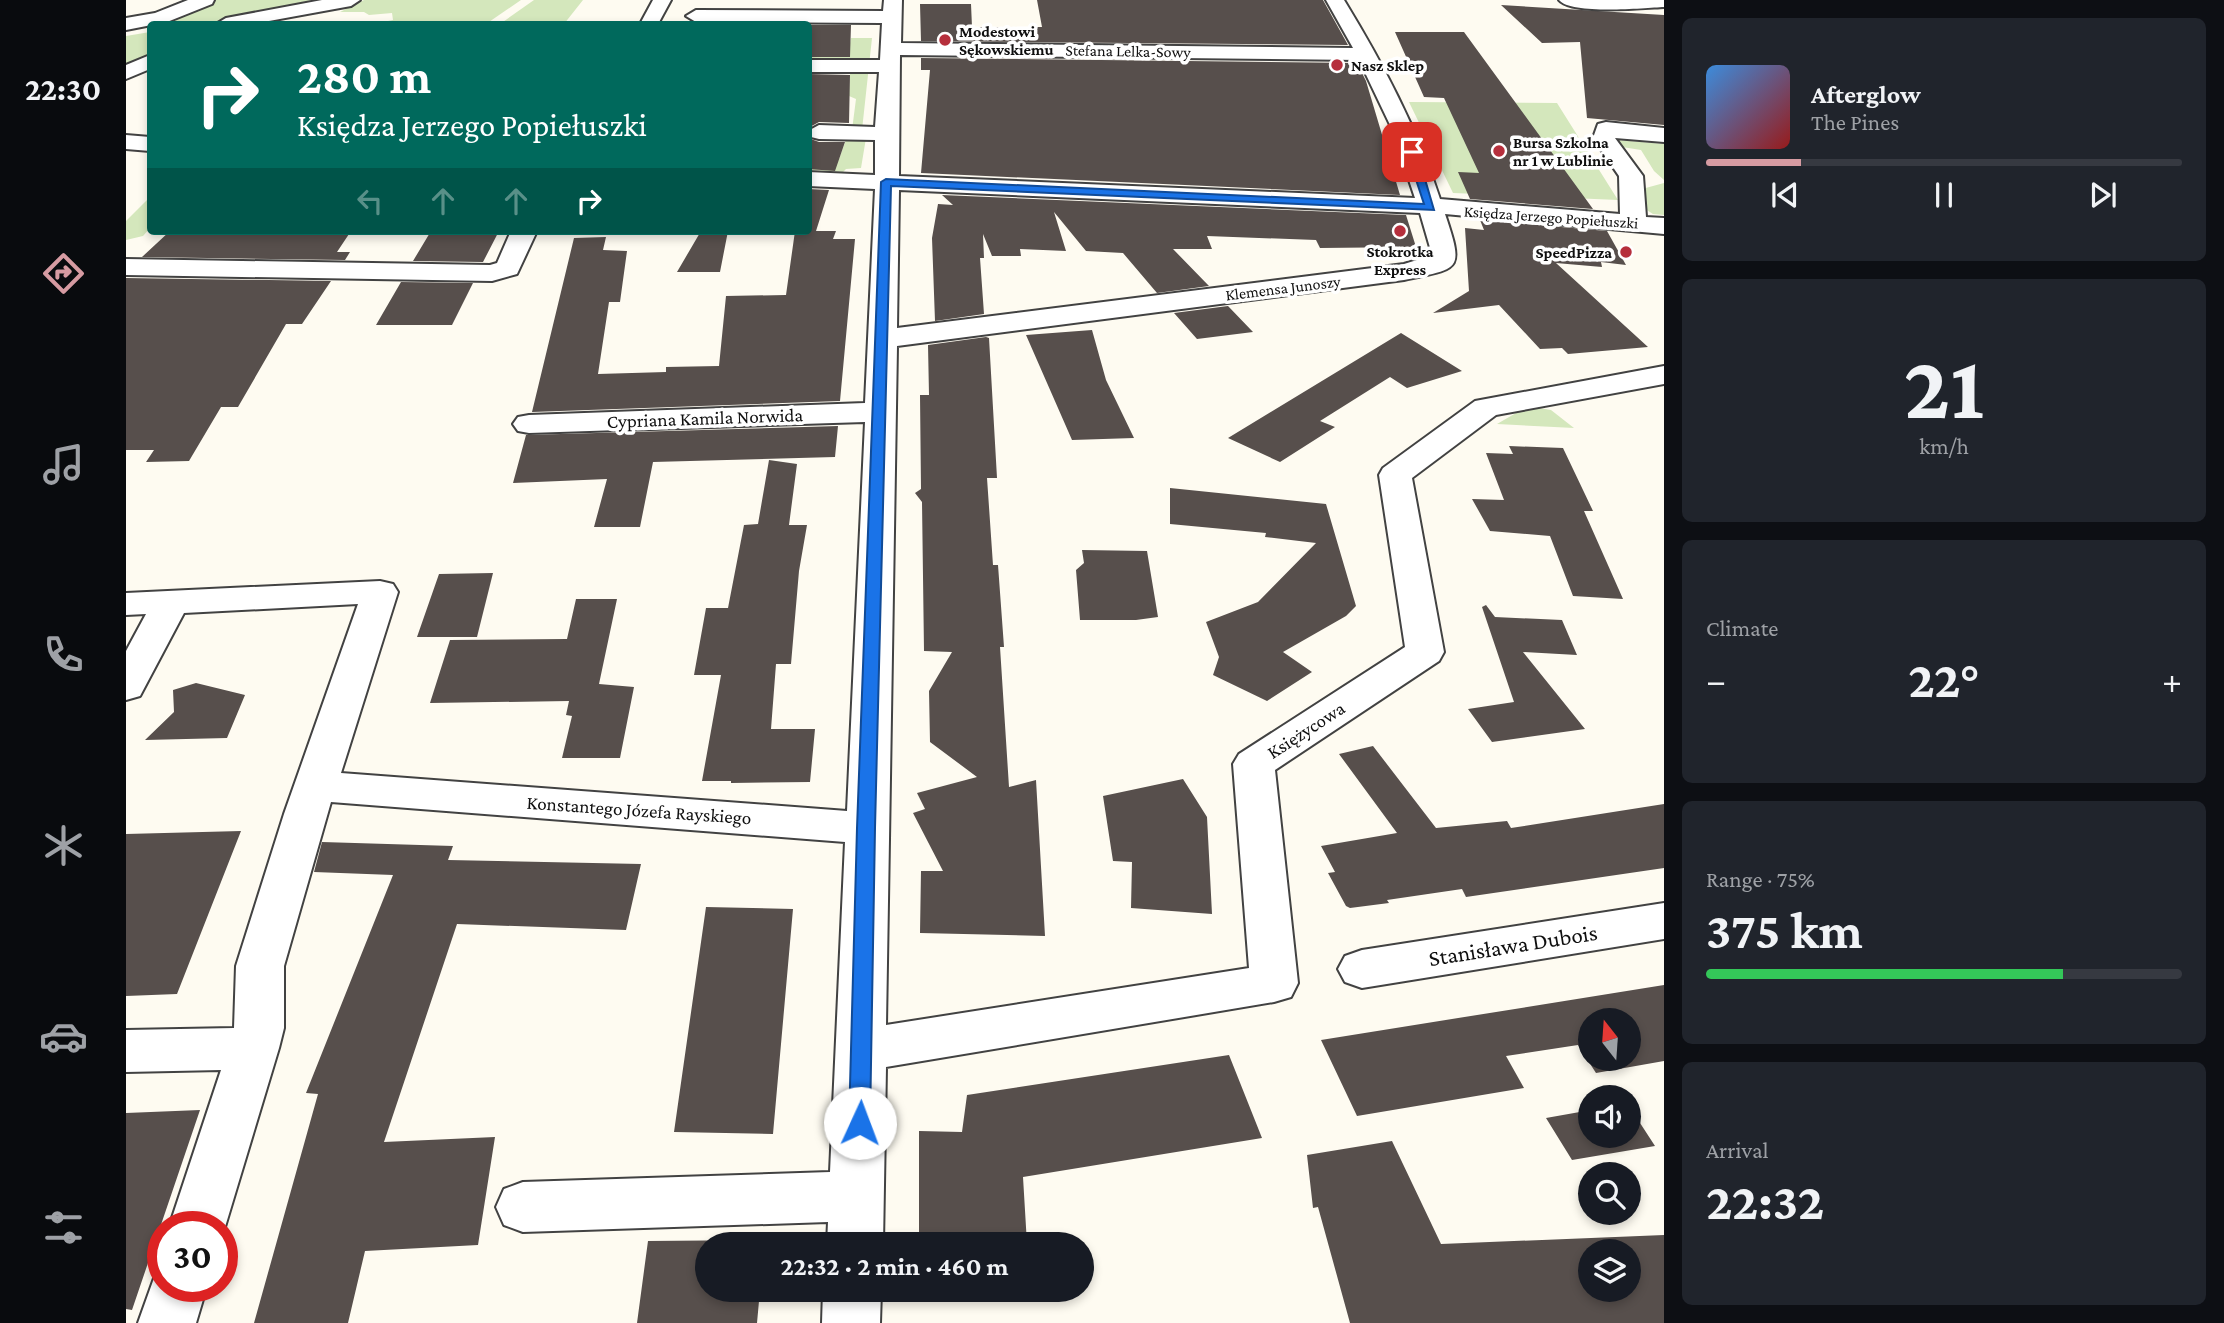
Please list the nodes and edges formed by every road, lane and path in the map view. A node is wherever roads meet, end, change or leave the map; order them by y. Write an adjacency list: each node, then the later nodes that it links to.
1 (205, 0): 11 (street)
2 (351, 0): 9 (street)
3 (662, 0): 10 (street)
4 (1335, 0): 15 (street, Klemensa Junoszy)
5 (1567, 0): 6 (street)
6 (1664, 1)
7 (696, 16): 8 (street)
8 (730, 20)
9 (242, 21)
10 (651, 21)
11 (126, 24)
12 (812, 27): 13 (street)
13 (891, 33): 14 (street); 15 (street, Stefana Lelka-Sowy); 17 (street); 20 (street)
14 (812, 34)
15 (1367, 54): 26 (street, Klemensa Junoszy)
16 (147, 62): 18 (street)
17 (812, 65)
18 (126, 73)
19 (819, 132): 20 (street)
20 (886, 134): 25 (street)
21 (1664, 135): 27 (street)
22 (126, 142): 23 (street)
23 (147, 144)
24 (812, 179): 25 (street, Księdza Jerzego Popiełuszki)
25 (886, 182): 26 (street, Księdza Jerzego Popiełuszki); 31 (street)
26 (1430, 208): 27 (street, Księdza Jerzego Popiełuszki); 31 (street, Klemensa Junoszy)
27 (1636, 223): 28 (street, Księdza Jerzego Popiełuszki)
28 (1664, 226)
29 (522, 235): 30 (street)
30 (126, 267)
31 (882, 339): 33 (street)
32 (1664, 375): 43 (street, Księżycowa)
33 (880, 412): 34 (street, Cypriana Kamila Norwida); 39 (street)
34 (530, 424)
35 (171, 603): 36 (street); 37 (street); 38 (street)
36 (126, 604)
37 (126, 687)
38 (315, 786): 39 (street, Konstantego Józefa Rayskiego); 42 (street)
39 (866, 828): 43 (street)
40 (1664, 921): 41 (street, Stanisława Dubois)
41 (1362, 969)
42 (254, 1048): 44 (street); 46 (street)
43 (863, 1050): 47 (street)
44 (126, 1051)
45 (523, 1207): 47 (street)
46 (202, 1211)
47 (856, 1220)
48 (173, 1302): 50 (street)
49 (852, 1302): 51 (street)
50 (167, 1323)
51 (851, 1323)

